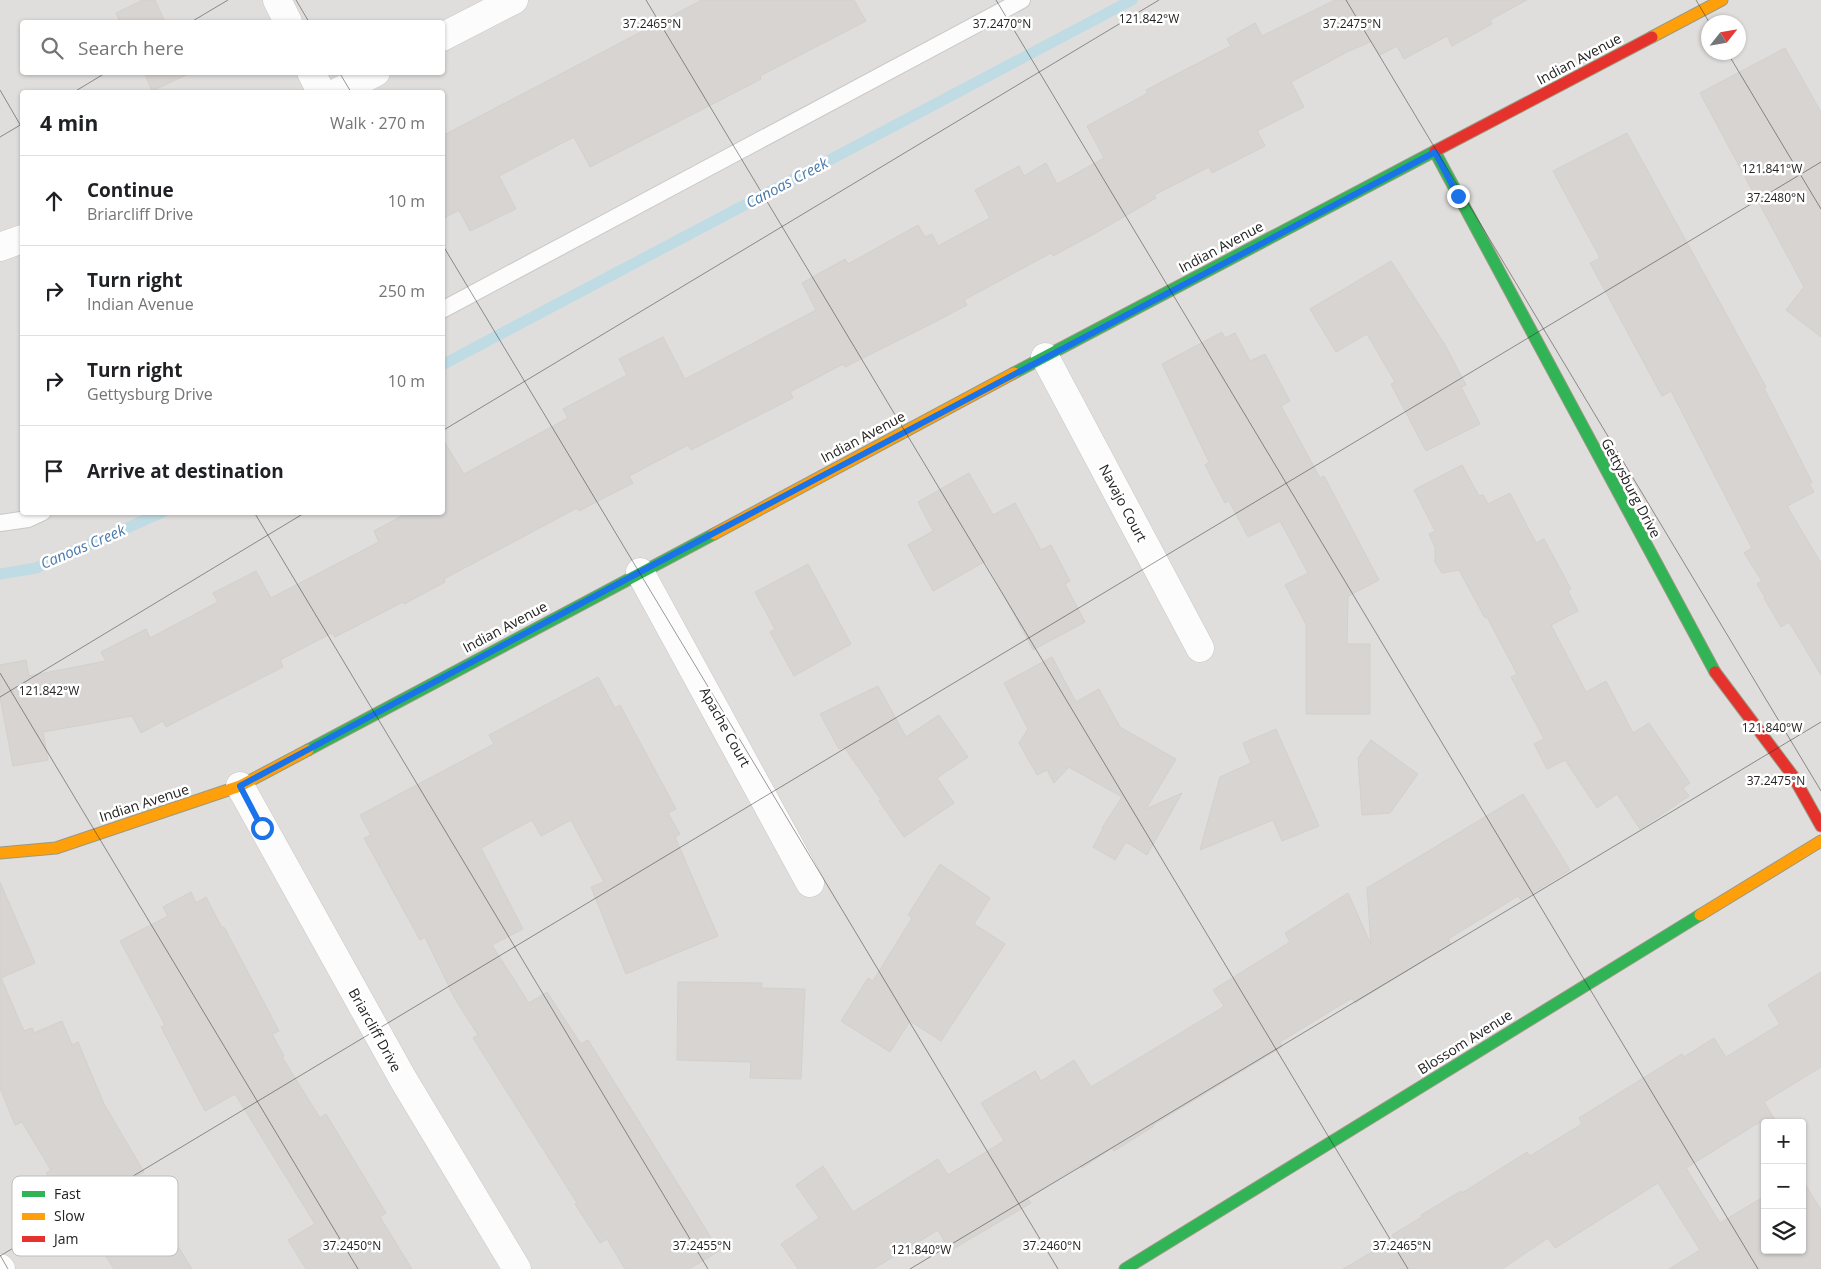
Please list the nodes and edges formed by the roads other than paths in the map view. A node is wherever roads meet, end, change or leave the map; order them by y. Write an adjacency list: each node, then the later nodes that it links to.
1 (277, 0): 5 (street)
2 (514, 0): 6 (street)
3 (1022, 0): 14 (lane)
4 (1722, 0): 11 (street, Indian Avenue)
5 (287, 20)
6 (445, 36)
7 (312, 75): 9 (street)
8 (370, 75): 10 (street)
9 (320, 90)
10 (342, 90)
11 (1435, 152): 15 (street, Indian Avenue); 21 (street, Gettysburg Drive)
12 (20, 240): 13 (street)
13 (0, 247)
14 (445, 308)
15 (1046, 357): 18 (street, Indian Avenue); 19 (street, Navajo Court)
16 (37, 515): 17 (lane)
17 (0, 524)
18 (640, 572): 20 (street, Indian Avenue); 24 (street, Apache Court)
19 (1200, 648)
20 (240, 786): 23 (street, Indian Avenue); 25 (street, Briarcliff Drive)
21 (1821, 826)
22 (1821, 840): 26 (street, Blossom Avenue)
23 (0, 853)
24 (810, 883)
25 (517, 1269)
26 (1125, 1269)

